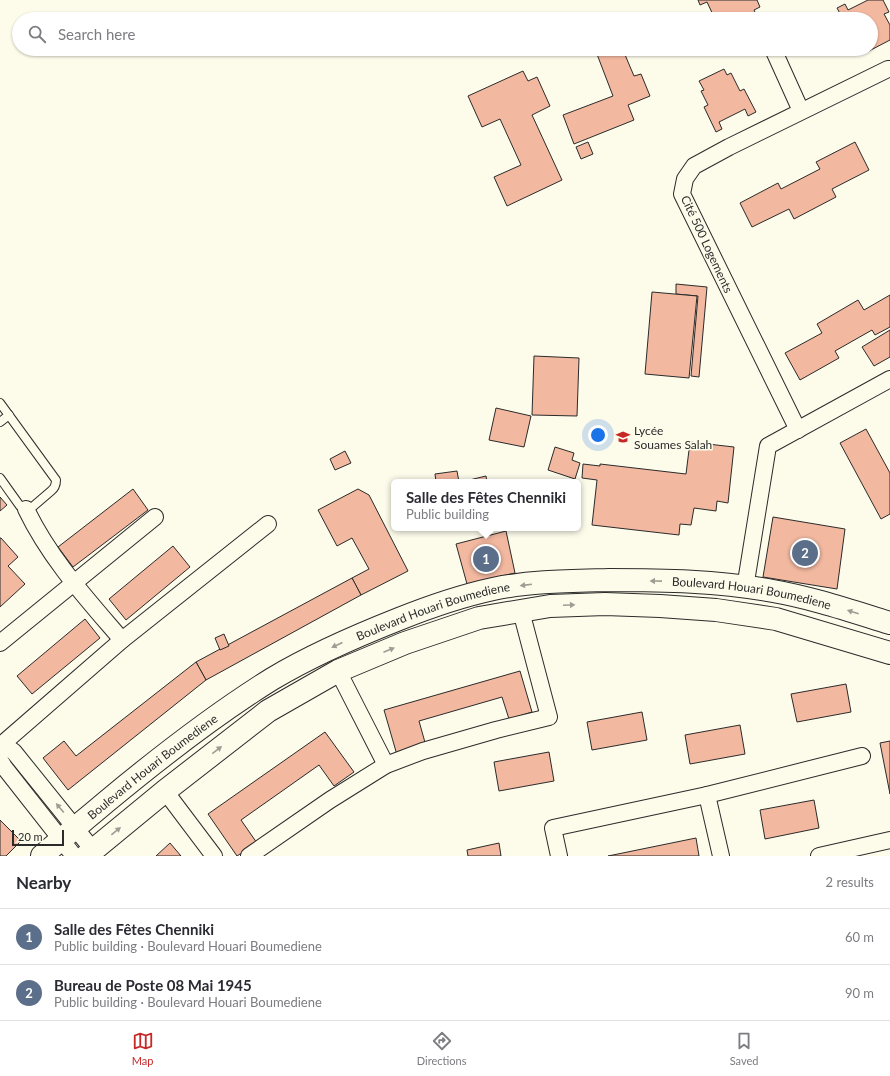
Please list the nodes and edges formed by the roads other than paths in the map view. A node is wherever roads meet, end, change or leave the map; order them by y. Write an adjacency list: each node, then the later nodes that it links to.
1 (776, 56): 3 (street)
2 (890, 69): 3 (street, Cité 500 Logements)
3 (800, 111): 8 (street, Cité 500 Logements)
4 (890, 379): 8 (street)
5 (0, 403): 6 (lane)
6 (9, 415): 7 (lane); 10 (lane)
7 (0, 422)
8 (798, 430): 14 (street)
9 (0, 478): 10 (lane)
10 (26, 509): 13 (street)
11 (155, 517): 13 (street)
12 (268, 524): 17 (street)
13 (73, 584): 17 (street); 18 (street)
14 (745, 588): 16 (main road, Boulevard Houari Boumediene, one-way to 14); 27 (main road, Boulevard Houari Boumediene, one-way to 27)
15 (521, 611): 19 (main road, Boulevard Houari Boumediene, one-way to 19); 20 (main road, Boulevard Houari Boumediene, one-way to 15); 24 (street)
16 (890, 623)
17 (122, 640): 21 (street)
18 (0, 643)
19 (890, 653)
20 (338, 671): 24 (street); 25 (main road, Boulevard Houari Boumediene, one-way to 20)
21 (0, 746): 27 (street, one-way to 21)
22 (862, 756): 26 (street)
23 (0, 760): 27 (street)
24 (386, 765): 32 (street)
25 (165, 791): 29 (main road, Boulevard Houari Boumediene, one-way to 25); 31 (street)
26 (707, 795): 33 (street); 34 (street)
27 (68, 833): 29 (street); 30 (main road, Boulevard Houari Boumediene)
28 (890, 840): 35 (street)
29 (84, 854)
30 (42, 856)
31 (214, 856)
32 (249, 856)
33 (559, 856)
34 (721, 856)
35 (819, 856)

